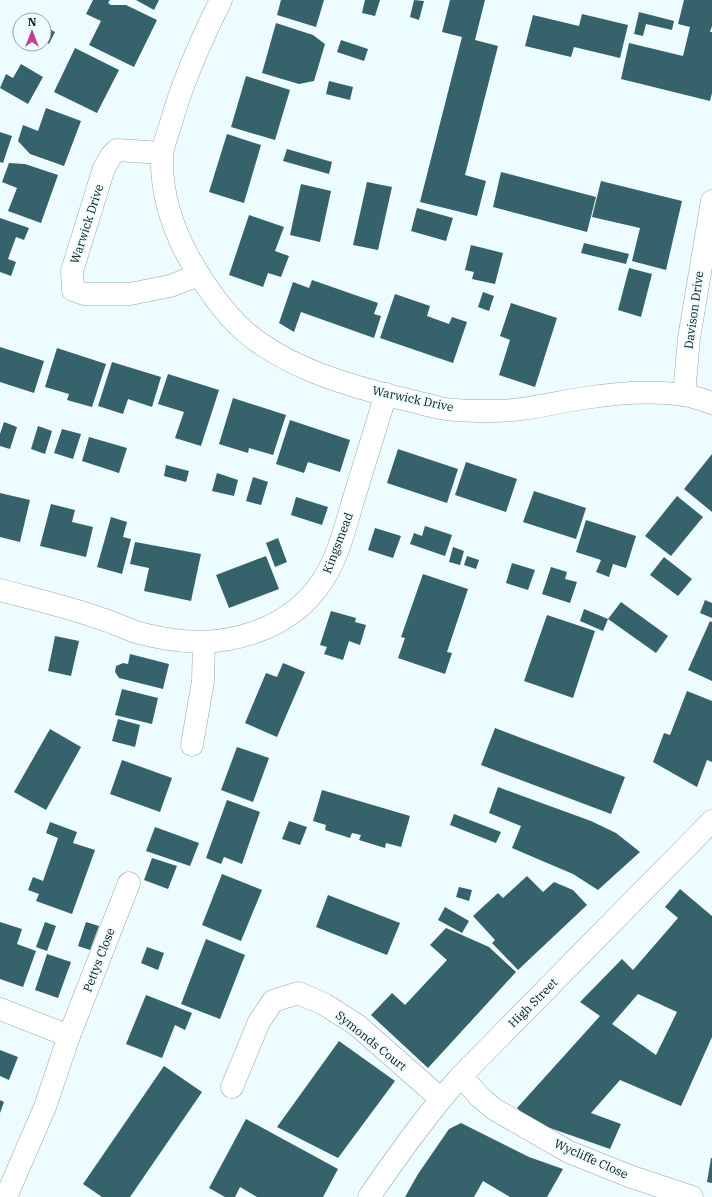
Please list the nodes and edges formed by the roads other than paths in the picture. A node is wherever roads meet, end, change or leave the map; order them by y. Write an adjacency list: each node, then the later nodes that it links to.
1 (221, 0): 2 (street, Warwick Drive)
2 (162, 153): 4 (street, Warwick Drive); 4 (street, Warwick Drive)
3 (712, 201): 6 (street, Davison Drive)
4 (199, 275): 5 (street, Warwick Drive)
5 (386, 394): 6 (street, Warwick Drive); 9 (street, Kingsmead)
6 (684, 395): 7 (street, Warwick Drive)
7 (712, 403)
8 (0, 590): 9 (street, Kingsmead)
9 (204, 642): 10 (street)
10 (192, 745)
11 (712, 821): 15 (street, High Street)
12 (129, 883): 14 (street, Pettys Close)
13 (0, 1010): 14 (street)
14 (70, 1036): 18 (street, Pettys Close)
15 (461, 1076): 17 (street, High Street); 20 (street, Wycliffe Close)
16 (232, 1087): 17 (street, Symonds Court)
17 (441, 1098): 19 (street, High Street)
18 (10, 1188)
19 (370, 1197)
20 (692, 1197)

